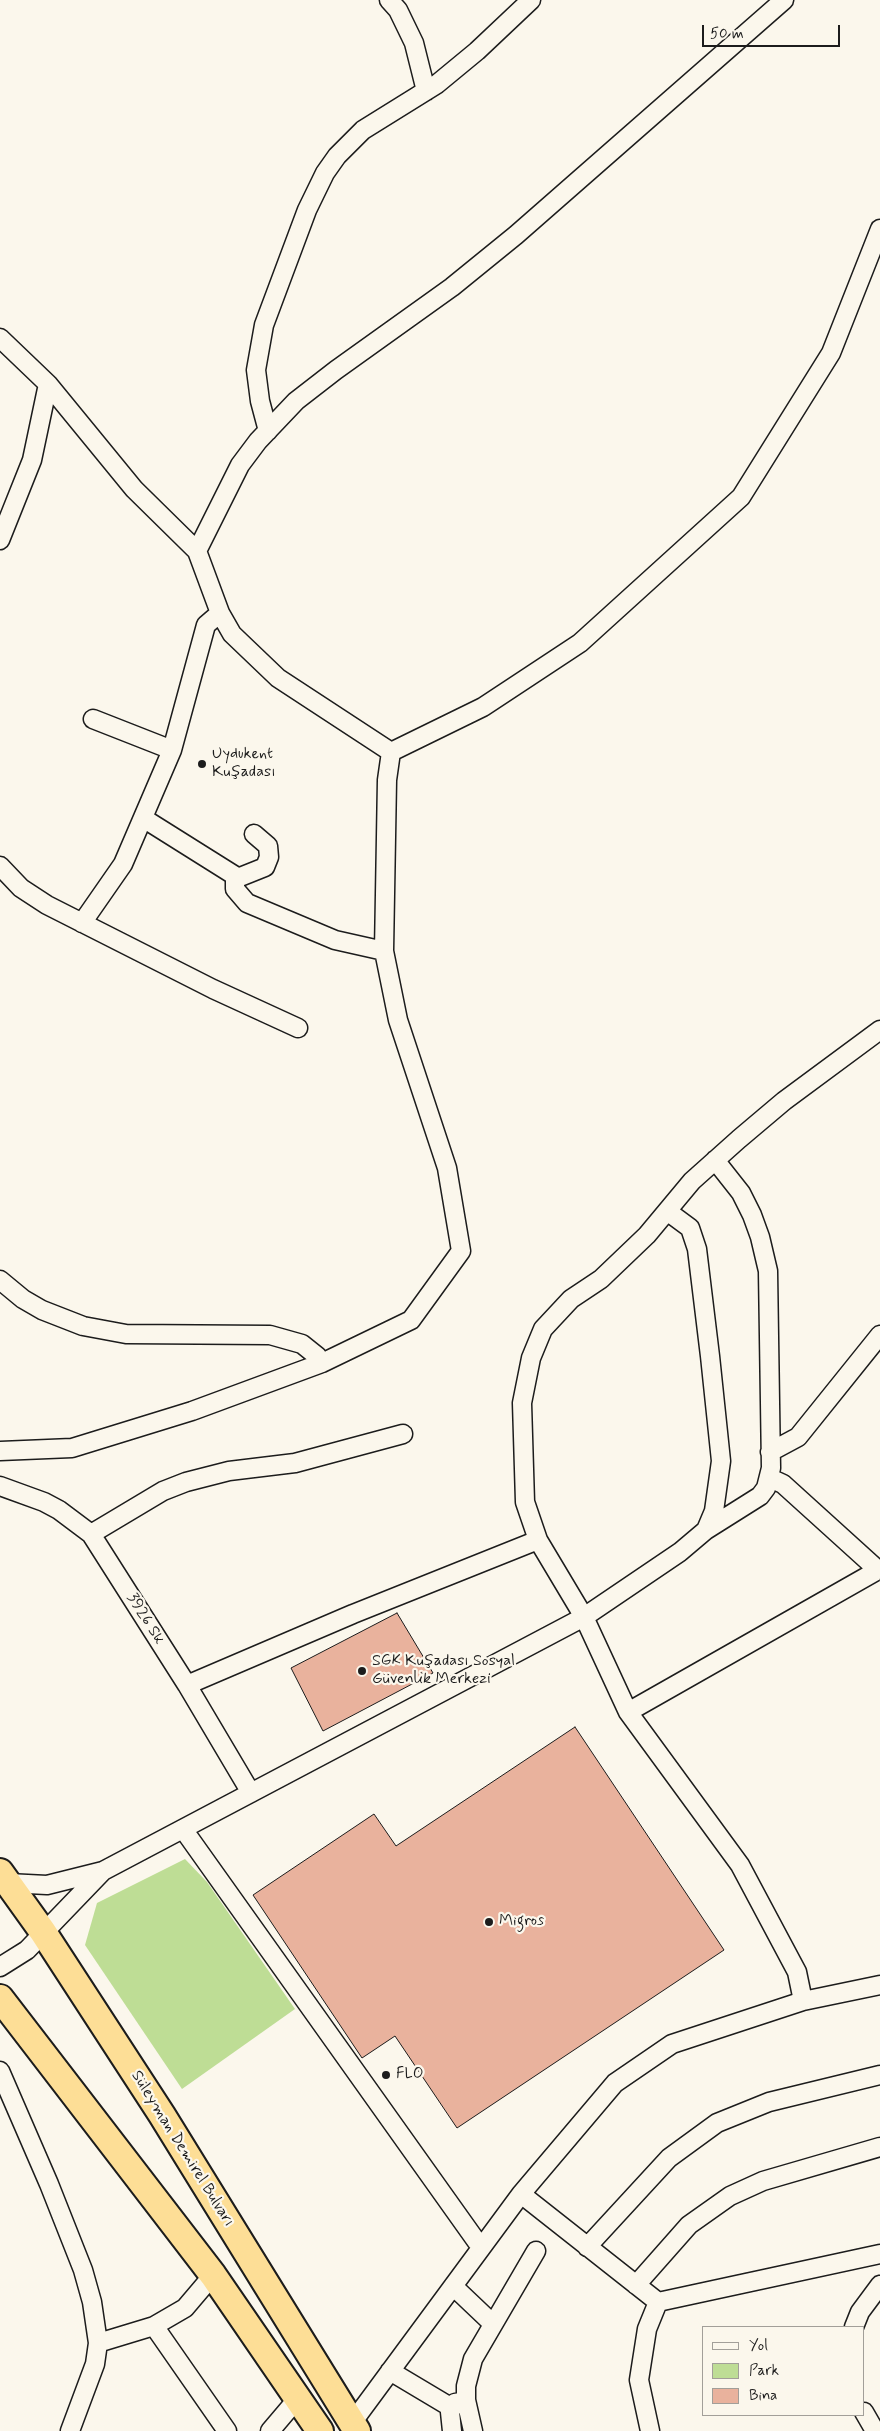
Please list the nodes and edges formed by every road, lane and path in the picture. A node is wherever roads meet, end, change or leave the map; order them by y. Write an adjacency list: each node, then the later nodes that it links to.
1 (531, 0): 4 (street)
2 (784, 0): 8 (street)
3 (398, 3): 4 (street)
4 (426, 91): 8 (street)
5 (880, 228): 14 (street)
6 (0, 338): 7 (street)
7 (48, 384): 9 (street); 10 (street)
8 (268, 431): 10 (street)
9 (0, 540)
10 (197, 551): 11 (street)
11 (220, 613): 13 (street); 14 (street)
12 (93, 720): 13 (street)
13 (172, 750): 15 (street)
14 (391, 752): 20 (street)
15 (143, 818): 18 (street); 19 (street)
16 (254, 834): 18 (street)
17 (0, 866): 19 (street)
18 (237, 877): 20 (street)
19 (82, 924): 21 (street)
20 (384, 951): 27 (street)
21 (298, 1028)
22 (880, 1030): 23 (street)
23 (716, 1160): 24 (street); 30 (street)
24 (667, 1211): 33 (street); 35 (street)
25 (0, 1280): 27 (street)
26 (880, 1334): 30 (street)
27 (322, 1363): 29 (street)
28 (403, 1434): 34 (street)
29 (0, 1451)
30 (770, 1452): 31 (street)
31 (770, 1478): 33 (street); 36 (street)
32 (0, 1486): 34 (street, 3926 Sk)
33 (706, 1530): 37 (street)
34 (91, 1534): 38 (street, 3926 Sk)
35 (538, 1540): 37 (street); 38 (street)
36 (879, 1570): 39 (street)
37 (584, 1616): 39 (street); 40 (street)
38 (187, 1685): 40 (street, 3926 Sk)
39 (628, 1712): 48 (street)
40 (250, 1794): 41 (street)
41 (183, 1829): 42 (street); 53 (street)
42 (103, 1871): 43 (street); 44 (street)
43 (3, 1880): 44 (highway, Süleyman Demirel Bulvarı)
44 (43, 1932): 45 (street); 70 (highway, Süleyman Demirel Bulvarı)
45 (0, 1967)
46 (880, 1985): 48 (street)
47 (0, 1998): 57 (highway)
48 (802, 2001): 52 (street)
49 (0, 2071): 65 (street)
50 (880, 2075): 54 (street)
51 (880, 2147): 58 (street)
52 (521, 2194): 54 (street); 60 (street)
53 (478, 2242)
54 (587, 2247): 58 (street)
55 (536, 2251): 62 (street)
56 (880, 2254): 61 (street)
57 (213, 2275): 63 (street); 67 (highway)
58 (636, 2285): 61 (street)
59 (880, 2285): 64 (street)
60 (453, 2286): 62 (street); 66 (street)
61 (658, 2302): 77 (street)
62 (493, 2324): 68 (street)
63 (154, 2326): 65 (street); 72 (street)
64 (854, 2326)
65 (98, 2343): 71 (street)
66 (390, 2371): 68 (street); 70 (street)
67 (298, 2398): 73 (street); 74 (highway)
68 (459, 2404): 75 (street); 76 (street)
69 (865, 2414): 78 (street)
70 (355, 2427)
71 (70, 2431)
72 (227, 2431)
73 (270, 2431)
74 (320, 2431)
75 (452, 2431)
76 (473, 2431)
77 (650, 2431)
78 (875, 2431)

